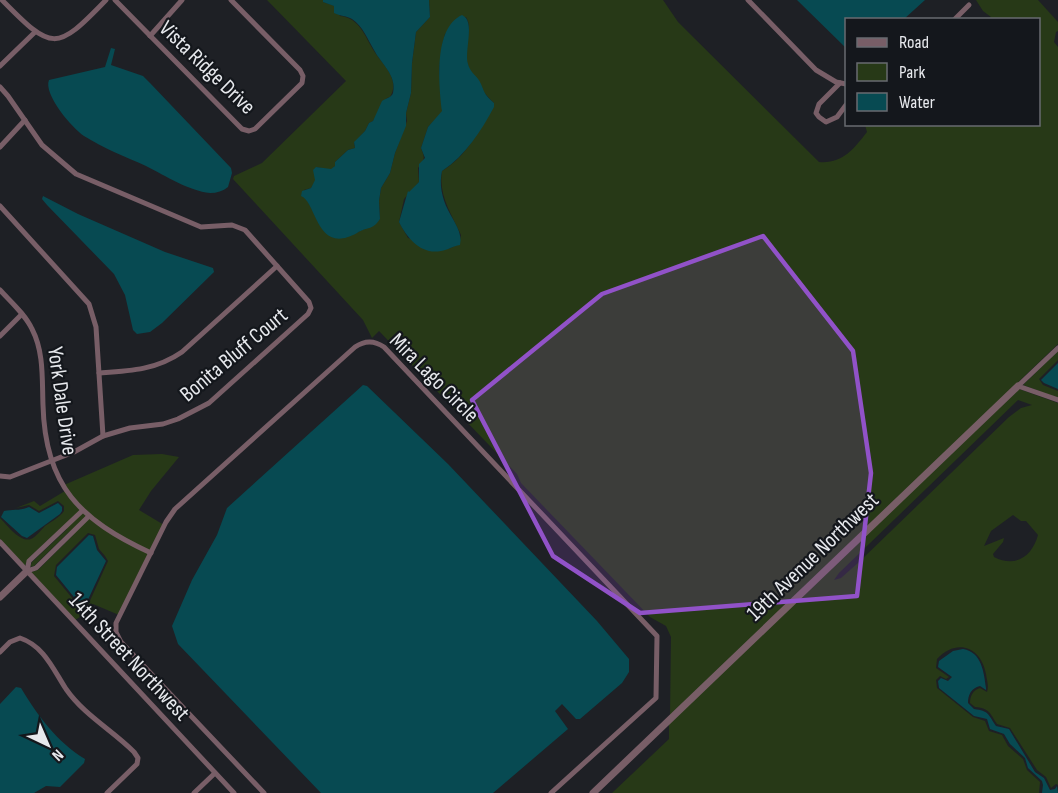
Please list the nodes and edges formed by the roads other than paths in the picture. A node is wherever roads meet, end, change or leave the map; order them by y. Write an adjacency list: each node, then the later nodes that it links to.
1 (2, 0): 9 (street)
2 (106, 0): 9 (street)
3 (115, 0): 10 (street, Vista Ridge Drive)
4 (182, 0): 10 (street)
5 (231, 0): 10 (street, Vista Ridge Drive)
6 (748, 0): 12 (street)
7 (969, 5): 8 (street)
8 (956, 18)
9 (34, 33): 11 (street)
10 (150, 36)
11 (0, 66)
12 (843, 83): 14 (street)
13 (0, 87): 15 (street, Bonita Bluff Court)
14 (845, 106)
15 (25, 120): 16 (street); 18 (street, Bonita Bluff Court)
16 (0, 147)
17 (0, 206): 23 (street)
18 (277, 266): 23 (street); 26 (street, Bonita Bluff Court)
19 (0, 290): 20 (street, York Dale Drive)
20 (22, 314): 21 (street); 27 (street, York Dale Drive)
21 (0, 336)
22 (1058, 348): 24 (street, 19th Avenue Northwest)
23 (99, 373): 26 (street)
24 (1018, 386): 25 (street); 42 (street, 19th Avenue Northwest)
25 (1058, 400)
26 (103, 436): 27 (street, Bonita Bluff Court)
27 (51, 461): 28 (street, Bonita Bluff Court); 29 (street, York Dale Drive)
28 (0, 476)
29 (82, 511): 30 (street, York Dale Drive); 33 (street)
30 (88, 517): 32 (street, York Dale Drive); 33 (street)
31 (0, 542): 33 (street, 14th Street Northwest)
32 (151, 553): 40 (street, Mira Lago Circle); 41 (street, Mira Lago Circle)
33 (27, 571): 34 (street); 36 (street, 14th Street Northwest)
34 (0, 597)
35 (0, 652): 37 (street)
36 (215, 773): 38 (street); 39 (street, 14th Street Northwest)
37 (107, 793)
38 (194, 793)
39 (234, 793)
40 (264, 793)
41 (551, 793)
42 (593, 793)

